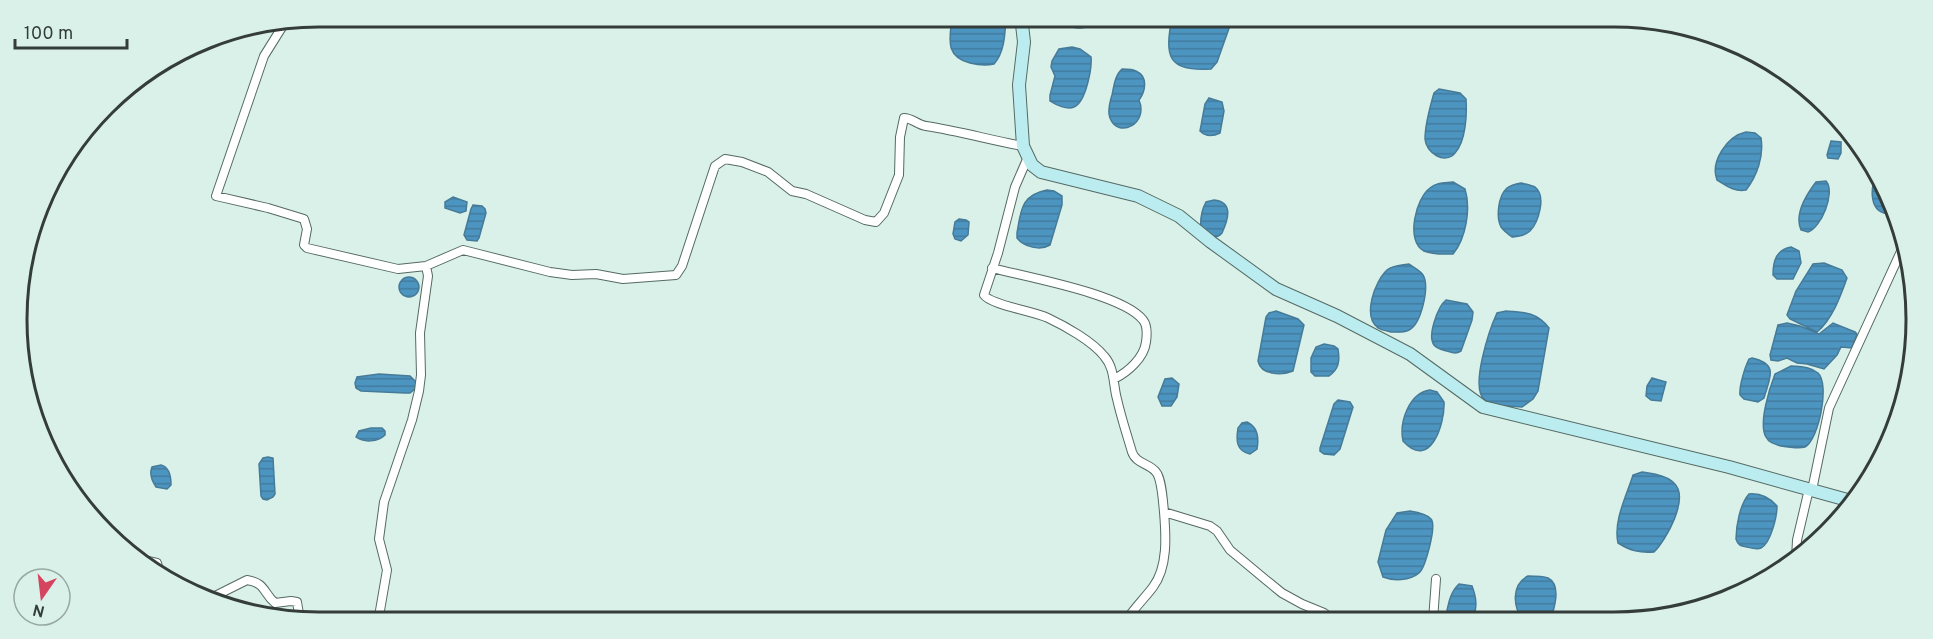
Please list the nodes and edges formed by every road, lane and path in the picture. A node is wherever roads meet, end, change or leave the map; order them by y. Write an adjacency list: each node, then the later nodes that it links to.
1 (1022, 27): 3 (street)
2 (280, 30): 5 (street)
3 (1026, 152): 5 (street); 6 (street); 8 (street)
4 (1899, 256): 8 (street)
5 (426, 266): 15 (street)
6 (992, 268): 7 (street); 7 (street)
7 (1114, 379): 10 (street)
8 (1810, 490): 9 (street); 11 (street)
9 (1845, 499)
10 (1164, 512): 16 (street); 17 (street)
11 (1797, 548)
12 (1436, 579): 18 (street)
13 (219, 594): 14 (street)
14 (298, 611)
15 (380, 612)
16 (1132, 612)
17 (1322, 612)
18 (1434, 612)

